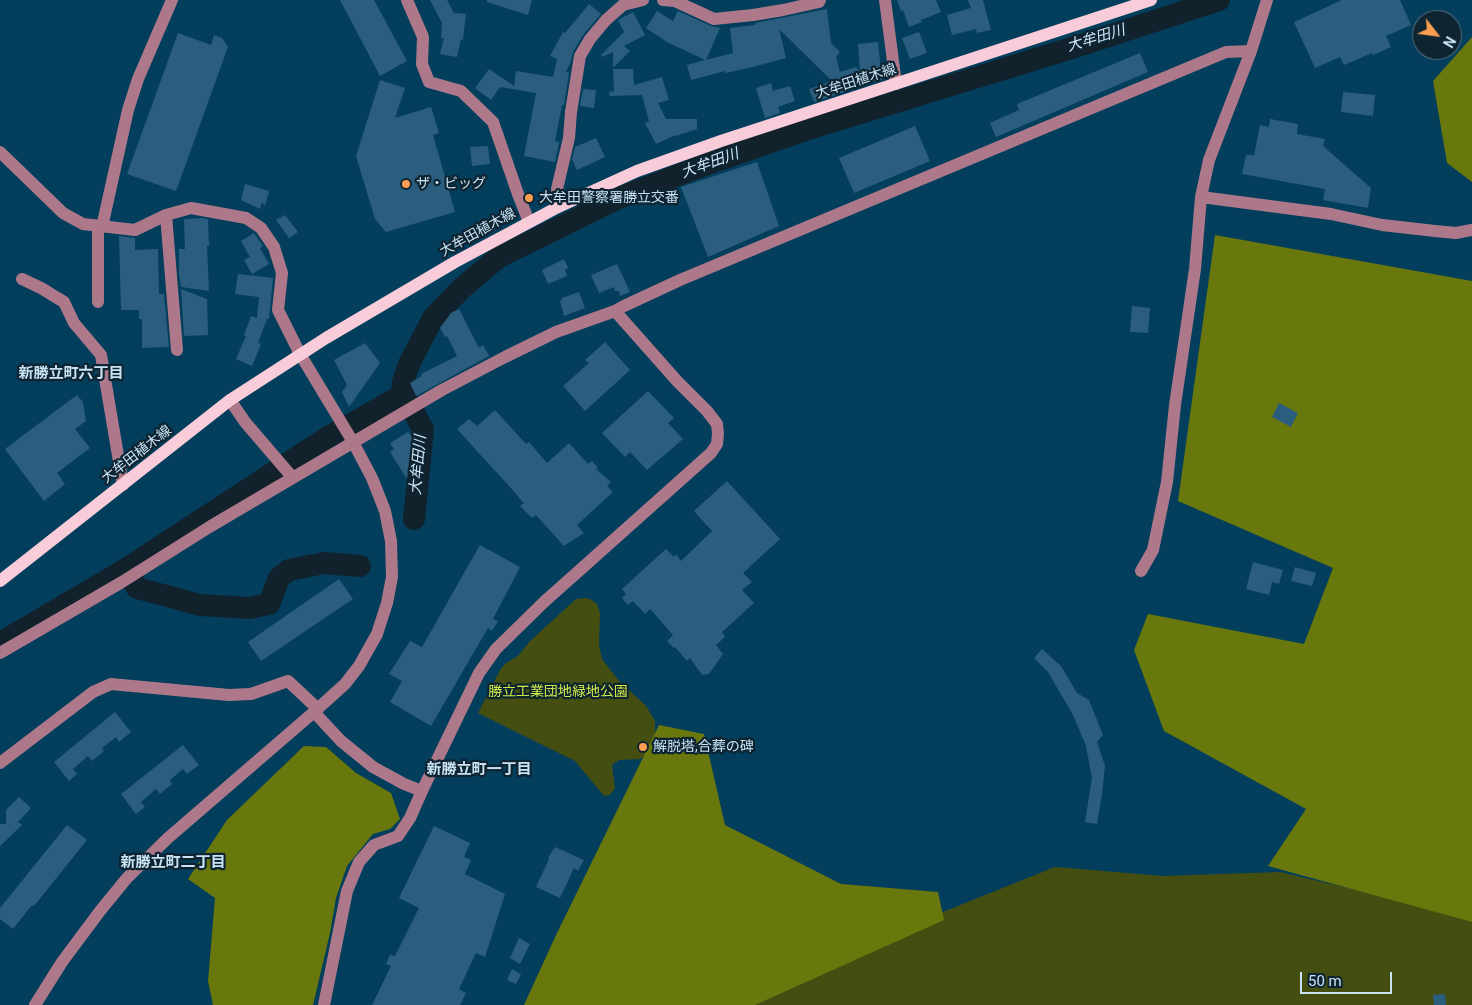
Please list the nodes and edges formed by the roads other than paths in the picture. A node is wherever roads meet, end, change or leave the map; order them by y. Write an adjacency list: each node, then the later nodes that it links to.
1 (172, 0): 16 (street)
2 (407, 0): 15 (street)
3 (643, 0): 13 (street)
4 (663, 0): 5 (street)
5 (820, 0)
6 (884, 0): 10 (street)
7 (1151, 0): 10 (main road, 大牟田植木線)
8 (1268, 0): 9 (street)
9 (1251, 51): 12 (street); 20 (street)
10 (896, 84): 13 (main road, 大牟田植木線)
11 (0, 152): 16 (street)
12 (1201, 197): 17 (street); 27 (street)
13 (558, 207): 15 (main road, 大牟田植木線)
14 (166, 215): 16 (street); 21 (street); 22 (street)
15 (529, 222): 22 (main road, 大牟田植木線)
16 (100, 226): 19 (street)
17 (1472, 230)
18 (22, 279): 26 (street)
19 (98, 302)
20 (615, 311): 24 (street); 32 (street)
21 (177, 350)
22 (300, 354): 23 (main road, 大牟田植木線); 24 (street)
23 (230, 400): 25 (street); 26 (main road, 大牟田植木線)
24 (351, 439): 25 (street); 30 (street)
25 (291, 475): 29 (street)
26 (123, 485): 28 (main road, 大牟田植木線)
27 (1141, 571)
28 (1, 579)
29 (0, 653)
30 (316, 710): 31 (street); 32 (street); 33 (street)
31 (0, 763)
32 (422, 790): 34 (street)
33 (35, 1005)
34 (324, 1005)

